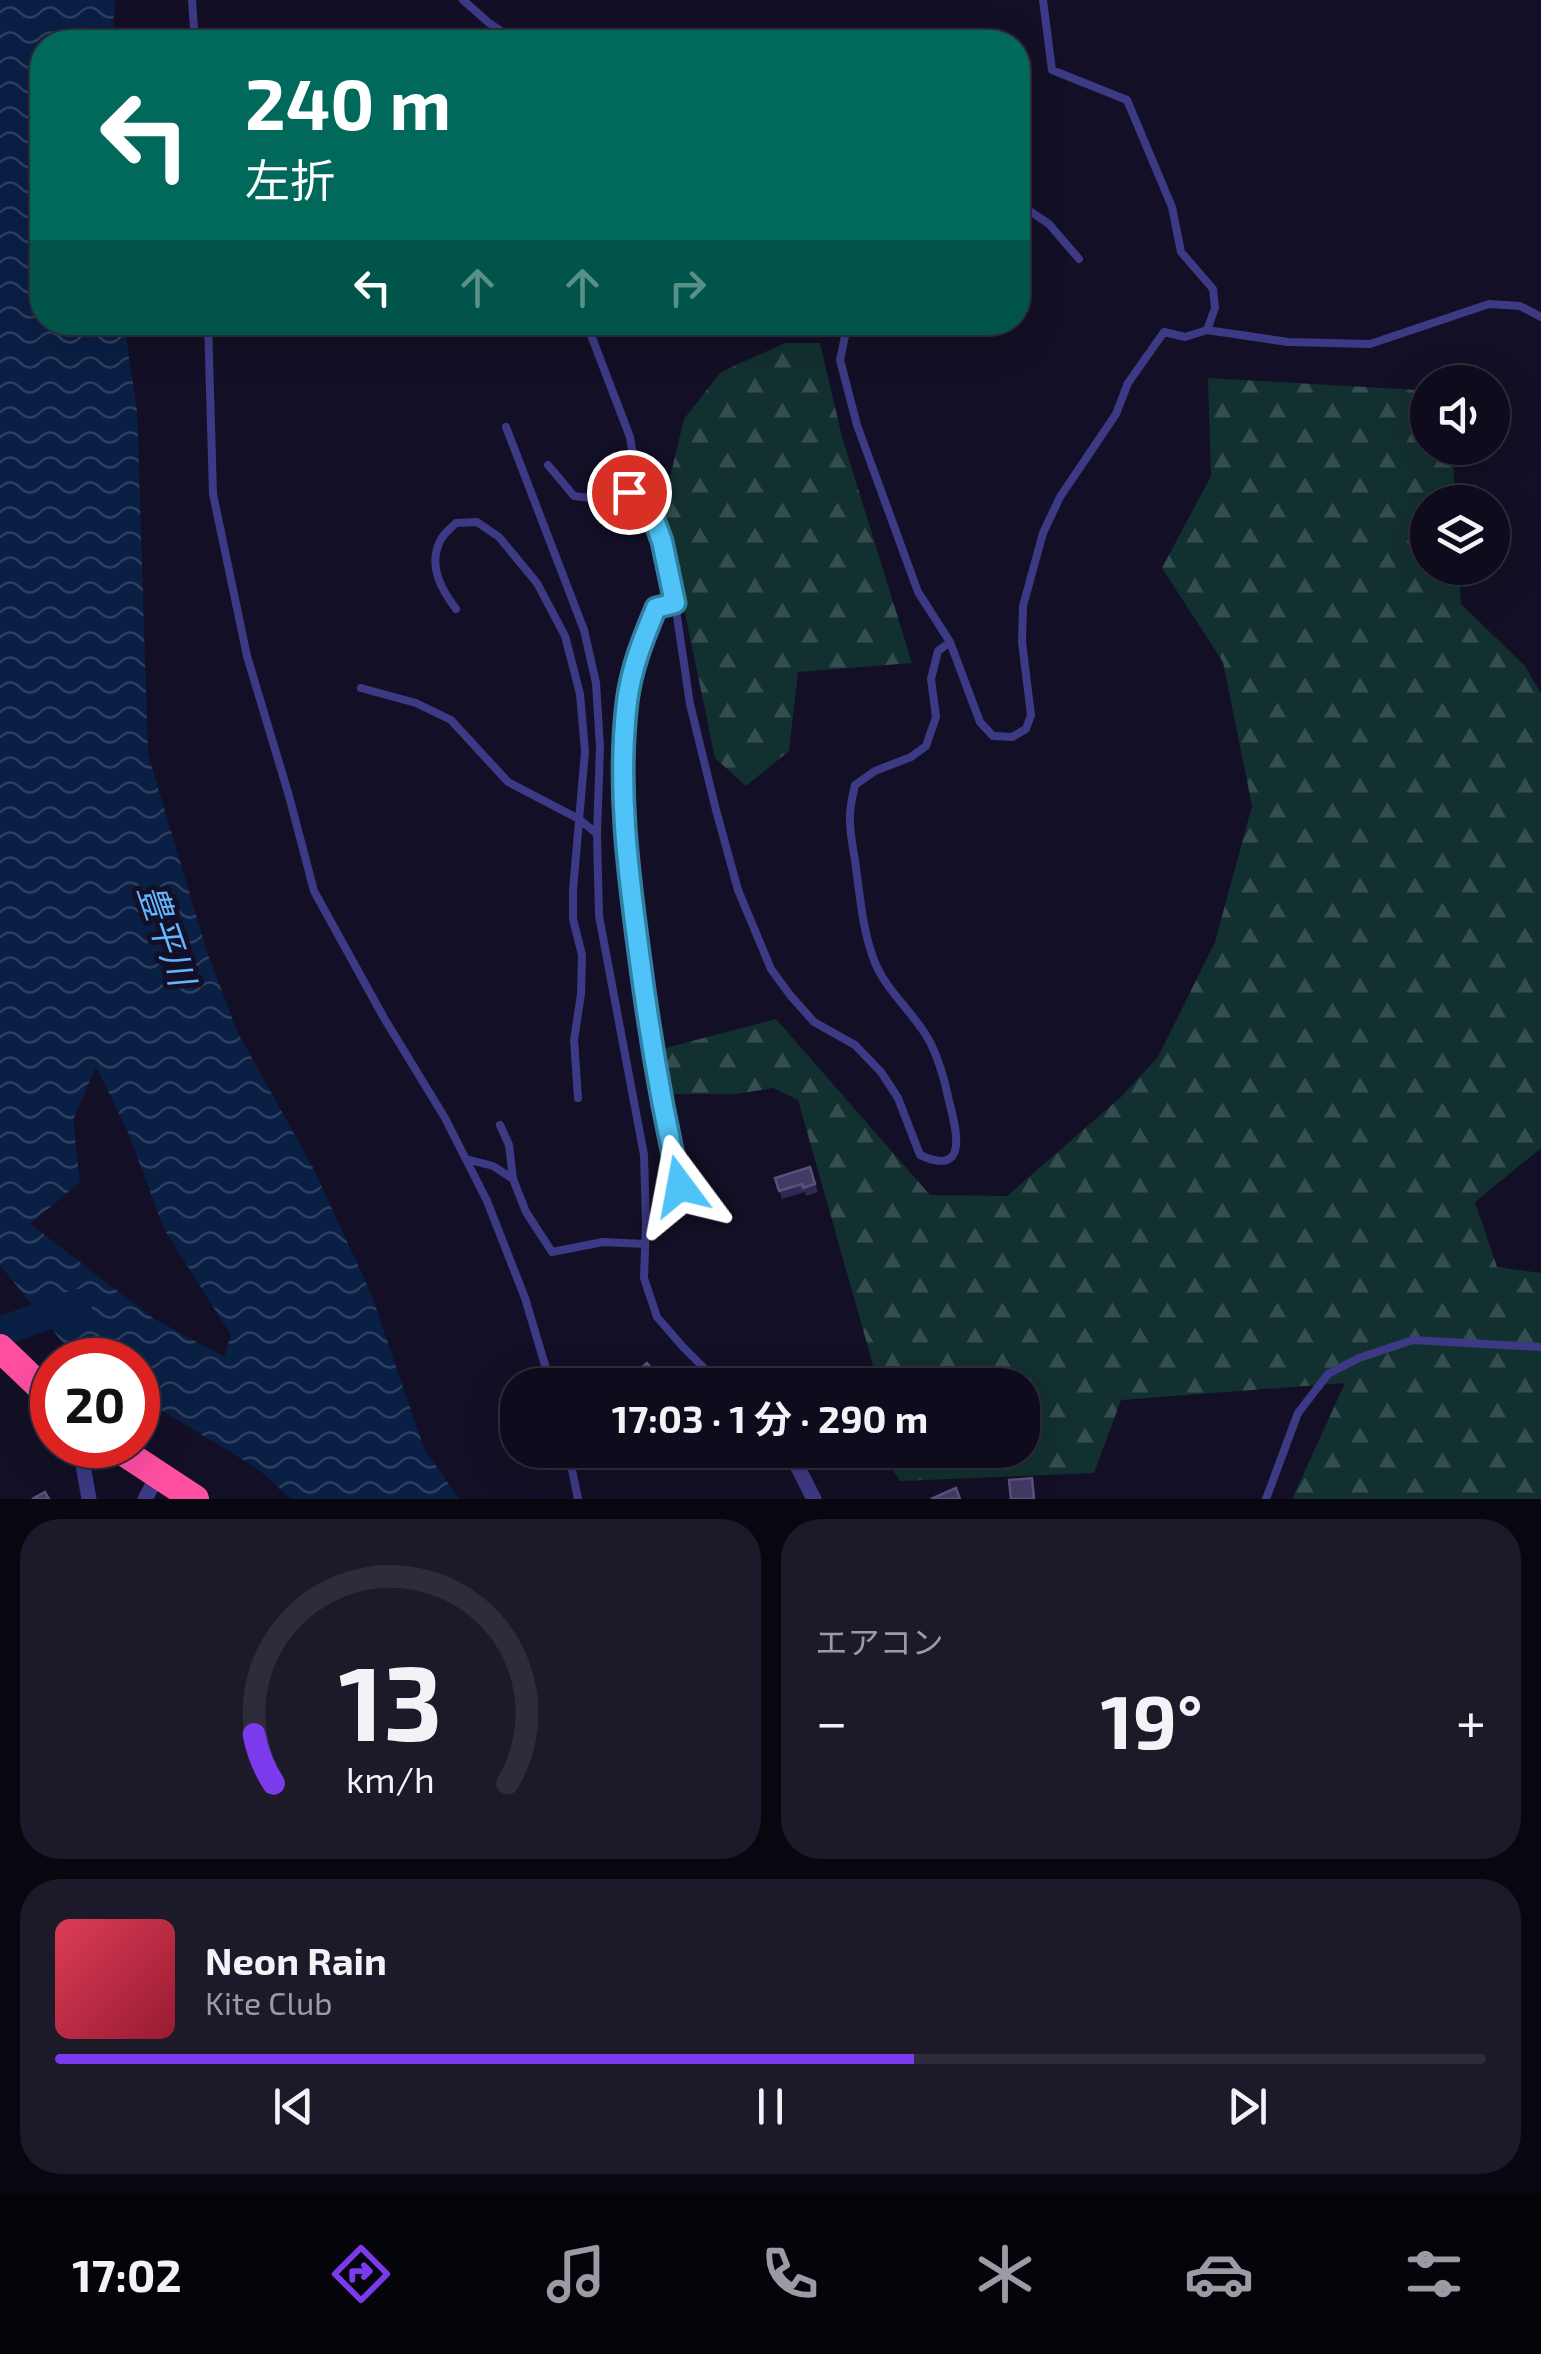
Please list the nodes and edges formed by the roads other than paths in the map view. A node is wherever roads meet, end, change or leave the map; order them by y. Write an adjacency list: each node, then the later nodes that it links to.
1 (192, 0): 4 (lane)
2 (463, 0): 5 (lane)
3 (1042, 0): 9 (lane)
4 (193, 30)
5 (501, 30)
6 (1030, 211): 7 (lane)
7 (1079, 258)
8 (1541, 317): 9 (lane)
9 (1207, 330): 18 (lane)
10 (209, 335): 24 (lane)
11 (591, 335): 15 (lane)
12 (845, 335): 18 (lane)
13 (506, 427): 21 (lane)
14 (548, 465): 15 (lane)
15 (629, 492): 16 (lane)
16 (675, 603): 18 (lane); 26 (lane)
17 (456, 609): 20 (lane)
18 (950, 642)
19 (360, 688): 20 (lane)
20 (579, 819): 21 (lane); 22 (lane)
21 (597, 834): 26 (lane)
22 (578, 1098)
23 (500, 1125): 25 (lane)
24 (466, 1159): 25 (lane); 30 (lane)
25 (514, 1179): 27 (lane)
26 (646, 1222): 27 (lane)
27 (645, 1244): 31 (lane)
28 (1541, 1347): 41 (lane)
29 (6, 1355): 32 (highway)
30 (546, 1368)
31 (704, 1368)
32 (30, 1377)
33 (84, 1468): 38 (street)
34 (141, 1468): 37 (highway)
35 (572, 1468): 39 (lane)
36 (798, 1468): 40 (street)
37 (168, 1490)
38 (89, 1499)
39 (578, 1499)
40 (814, 1499)
41 (1266, 1499)

